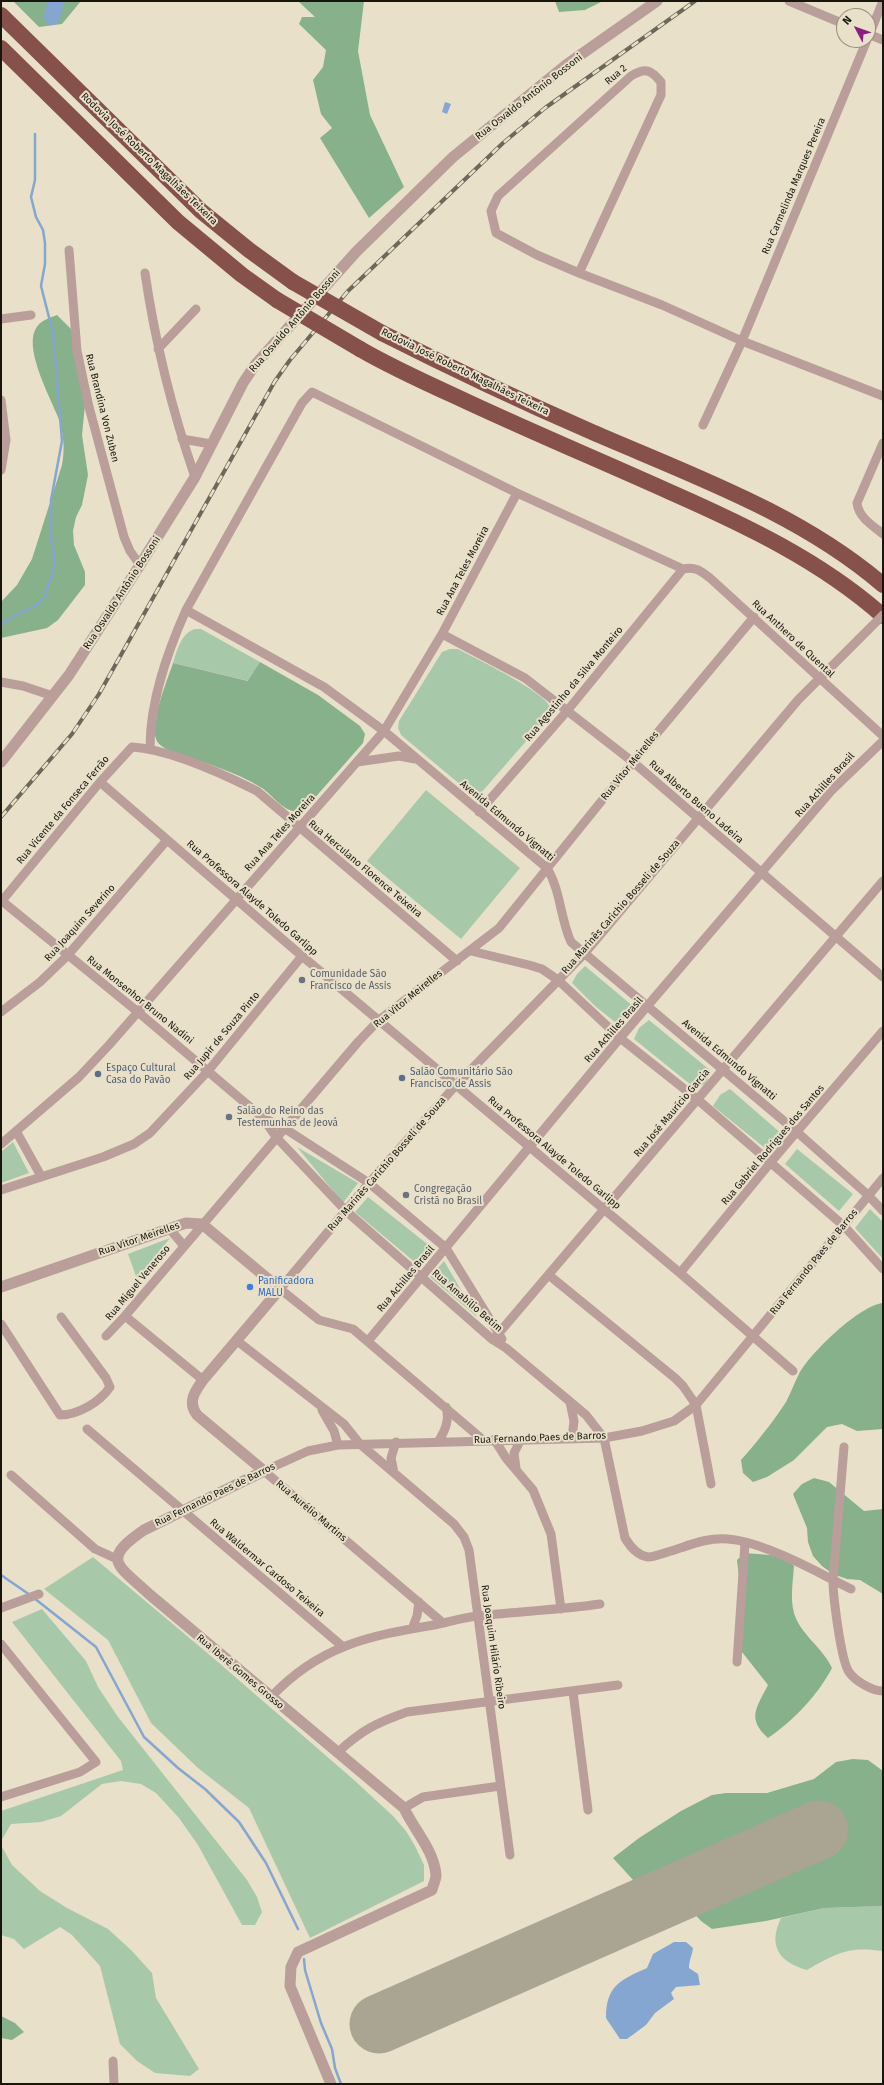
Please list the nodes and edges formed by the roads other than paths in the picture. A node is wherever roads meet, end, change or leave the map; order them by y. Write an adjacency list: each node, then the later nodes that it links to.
1 (657, 1): 22 (street, Rua Osvaldo Antônio Bossoni)
2 (789, 1): 6 (street)
3 (882, 1): 5 (street, Rua Carmelinda Marques Pereira)
4 (1, 14): 29 (highway, Rodovia José Roberto Magalhães Teixeira, bridge)
5 (876, 16)
6 (836, 21)
7 (1, 48): 31 (highway, bridge)
8 (863, 48): 15 (street, Rua Carmelinda Marques Pereira)
9 (69, 250): 27 (street, Rua Brandina Von Zuben)
10 (145, 273): 16 (street)
11 (579, 273): 11 (street, Rua 2); 15 (street)
12 (196, 309): 16 (street)
13 (31, 315): 14 (street)
14 (1, 319)
15 (742, 341): 17 (street); 19 (street, Rua Carmelinda Marques Pereira)
16 (158, 349): 20 (street)
17 (883, 396)
18 (1, 400): 23 (street)
19 (703, 425)
20 (182, 439): 22 (street); 24 (street)
21 (883, 443): 26 (street)
22 (211, 444): 24 (street, Rua Osvaldo Antônio Bossoni)
23 (1, 470)
24 (195, 477): 27 (street, Rua Osvaldo Antônio Bossoni)
25 (517, 493): 28 (street, Rua Anthero de Quental); 30 (street, Rua Anthero de Quental); 33 (street, Rua Ana Teles Moreira)
26 (883, 534)
27 (140, 565): 36 (street, Rua Osvaldo Antônio Bossoni)
28 (683, 569): 32 (street, Rua Anthero de Quental); 37 (street, Rua Agostinho da Silva Monteiro)
29 (883, 585)
30 (186, 610): 38 (street, Avenida Edmundo Vignatti); 41 (street)
31 (883, 616): 34 (street, Rua Marinês Carichio Bosseli de Souza, bridge)
32 (754, 617): 34 (street, Rua Anthero de Quental); 45 (street, Rua Vitor Meirelles)
33 (442, 634): 37 (street, Rua Alberto Bueno Ladeira); 38 (street, Rua Ana Teles Moreira)
34 (820, 680): 39 (street, Rua Anthero de Quental); 48 (street, Rua Marinês Carichio Bosseli de Souza)
35 (1, 682): 36 (street)
36 (53, 696): 43 (street, Rua Osvaldo Antônio Bossoni)
37 (566, 711): 45 (street, Rua Alberto Bueno Ladeira); 47 (street, Rua Agostinho da Silva Monteiro)
38 (384, 731): 42 (street, Avenida Edmundo Vignatti); 44 (street, Rua Ana Teles Moreira)
39 (883, 736)
40 (883, 741): 52 (street, Rua Achilles Brasil)
41 (150, 748): 46 (street, Rua Vicente da Fonseca Ferrão); 49 (street, Rua Herculano Florence Teixeira)
42 (416, 759): 44 (street); 47 (street, Avenida Edmundo Vignatti)
43 (1, 762)
44 (357, 762): 49 (street, Rua Ana Teles Moreira)
45 (633, 762): 48 (street, Rua Alberto Bueno Ladeira); 51 (street, Rua Vitor Meirelles)
46 (100, 782): 50 (street, Rua Professora Alayde Toledo Garlipp); 55 (street, Rua Vicente da Fonseca Ferrão)
47 (479, 812): 51 (street, Avenida Edmundo Vignatti)
48 (697, 817): 52 (street, Rua Alberto Bueno Ladeira); 58 (street, Rua Marinês Carichio Bosseli de Souza)
49 (300, 828): 54 (street, Rua Ana Teles Moreira); 61 (street, Rua Herculano Florence Teixeira)
50 (167, 840): 54 (street, Rua Professora Alayde Toledo Garlipp); 59 (street, Rua Joaquim Severino)
51 (547, 868): 57 (street, Rua Vitor Meirelles); 58 (street, Avenida Edmundo Vignatti)
52 (762, 874): 56 (street, Rua Alberto Bueno Ladeira); 64 (street, Rua Achilles Brasil)
53 (883, 881): 56 (street, Rua José Maurício Garcia)
54 (235, 899): 60 (street, Rua Professora Alayde Toledo Garlipp); 66 (street, Rua Ana Teles Moreira)
55 (2, 902): 59 (street, Rua Monsenhor Bruno Nadini)
56 (836, 936): 62 (street, Rua Alberto Bueno Ladeira); 70 (street, Rua José Maurício Garcia)
57 (471, 951): 61 (street, Rua Vitor Meirelles); 63 (street)
58 (584, 954): 63 (street, Rua Marinês Carichio Bosseli de Souza); 64 (street, Avenida Edmundo Vignatti)
59 (67, 956): 65 (street, Rua Joaquim Severino); 66 (street, Rua Monsenhor Bruno Nadini)
60 (302, 956): 67 (street, Rua Professora Alayde Toledo Garlipp); 71 (street, Rua Jupir de Souza Pinto)
61 (457, 961): 67 (street, Rua Vitor Meirelles)
62 (883, 977)
63 (558, 980): 69 (street); 72 (street, Rua Marinês Carichio Bosseli de Souza)
64 (649, 1006): 69 (street, Rua Achilles Brasil); 70 (street, Avenida Edmundo Vignatti)
65 (1, 1012)
66 (138, 1012): 71 (street, Rua Monsenhor Bruno Nadini); 76 (street, Rua Ana Teles Moreira)
67 (379, 1020): 72 (street, Rua Professora Alayde Toledo Garlipp); 75 (street, Rua Vitor Meirelles)
68 (883, 1032): 77 (street, Rua Gabriel Rodrigues dos Santos)
69 (620, 1038): 73 (street); 80 (street, Rua Achilles Brasil)
70 (723, 1070): 73 (street, Rua José Maurício Garcia); 77 (street, Avenida Edmundo Vignatti)
71 (208, 1071): 74 (street, Rua Monsenhor Bruno Nadini); 82 (street, Rua Jupir de Souza Pinto)
72 (456, 1085): 80 (street, Rua Professora Alayde Toledo Garlipp); 84 (street, Rua Marinês Carichio Bosseli de Souza)
73 (697, 1099): 81 (street); 87 (street, Rua José Maurício Garcia)
74 (263, 1118): 75 (street, Rua Monsenhor Bruno Nadini); 78 (street, Rua Monsenhor Bruno Nadini)
75 (284, 1128): 78 (street, Rua Vitor Meirelles); 84 (street, Rua Monsenhor Bruno Nadini)
76 (16, 1131): 79 (street, Rua Ana Teles Moreira); 82 (street)
77 (797, 1132): 81 (street, Rua Gabriel Rodrigues dos Santos); 86 (street, Avenida Edmundo Vignatti)
78 (276, 1137): 88 (street, Rua Amabílio Betim); 90 (street, Rua Vitor Meirelles)
79 (1, 1144)
80 (530, 1147): 87 (street, Rua Professora Alayde Toledo Garlipp); 94 (street, Rua Achilles Brasil)
81 (771, 1162): 91 (street); 96 (street, Rua Gabriel Rodrigues dos Santos)
82 (40, 1176): 85 (street, Rua Jupir de Souza Pinto)
83 (883, 1178): 86 (street, Rua Fernando Paes de Barros)
84 (369, 1183): 88 (street, Rua Marinês Carichio Bosseli de Souza); 94 (street, Rua Monsenhor Bruno Nadini)
85 (1, 1190)
86 (868, 1195): 89 (street, Avenida Edmundo Vignatti); 91 (street, Rua Fernando Paes de Barros)
87 (604, 1210): 96 (street, Rua Professora Alayde Toledo Garlipp); 98 (street, Rua José Maurício Garcia)
88 (346, 1211): 97 (street, Rua Amabílio Betim); 100 (street, Rua Marinês Carichio Bosseli de Souza)
89 (883, 1211)
90 (202, 1224): 92 (street, Rua Vitor Meirelles); 93 (street, Rua Miguel Veneroso); 100 (street)
91 (844, 1226): 95 (street); 105 (street, Rua Fernando Paes de Barros)
92 (169, 1228): 93 (street); 99 (street, Rua Vitor Meirelles)
93 (184, 1246): 101 (street, Rua Miguel Veneroso)
94 (446, 1248): 97 (street, Rua Achilles Brasil); 106 (street, Rua Monsenhor Bruno Nadini)
95 (883, 1269)
96 (680, 1273): 105 (street, Rua Professora Alayde Toledo Garlipp)
97 (422, 1276): 106 (street, Rua Amabílio Betim); 108 (street, Rua Achilles Brasil)
98 (550, 1276): 106 (street, Rua José Maurício Garcia); 113 (street)
99 (1, 1287)
100 (280, 1289): 107 (street, Rua Marinês Carichio Bosseli de Souza); 108 (street)
101 (125, 1316): 104 (street, Rua Miguel Veneroso); 110 (street)
102 (61, 1317): 103 (street)
103 (1, 1324)
104 (106, 1336)
105 (753, 1336): 109 (street, Rua Professora Alayde Toledo Garlipp); 113 (street, Rua Fernando Paes de Barros)
106 (496, 1337): 112 (street, Rua Amabílio Betim)
107 (236, 1340): 110 (street, Rua Marinês Carichio Bosseli de Souza); 114 (street, Rua Joaquim Hilário Ribeiro)
108 (368, 1341): 115 (street)
109 (793, 1371)
110 (203, 1380): 111 (street, Rua Marinês Carichio Bosseli de Souza)
111 (194, 1392): 128 (street, Rua Aurélio Martins)
112 (570, 1402): 117 (street); 118 (street, Rua Amabílio Betim)
113 (696, 1405): 118 (street, Rua Fernando Paes de Barros); 131 (street)
114 (320, 1407): 124 (street, Rua Joaquim Hilário Ribeiro); 125 (street, Rua Joaquim Hilário Ribeiro)
115 (446, 1407): 121 (street); 123 (street)
116 (86, 1429): 132 (street, Rua Waldermar Cardoso Teixeira)
117 (572, 1438): 118 (street, Rua Fernando Paes de Barros); 120 (street, Rua Fernando Paes de Barros)
118 (604, 1438): 133 (street, Rua Amabílio Betim)
119 (494, 1439): 120 (street, Rua Fernando Paes de Barros); 121 (street, Rua Fernando Paes de Barros); 127 (street)
120 (521, 1439): 127 (street)
121 (483, 1440): 123 (street, Rua Fernando Paes de Barros)
122 (396, 1442): 123 (street, Rua Fernando Paes de Barros); 124 (street, Rua Fernando Paes de Barros); 129 (street)
123 (438, 1442)
124 (360, 1444): 125 (street, Rua Fernando Paes de Barros); 129 (street, Rua Joaquim Hilário Ribeiro)
125 (338, 1445): 128 (street, Rua Fernando Paes de Barros)
126 (844, 1447): 135 (street)
127 (516, 1469): 141 (street)
128 (264, 1471): 132 (street, Rua Fernando Paes de Barros); 138 (street, Rua Aurélio Martins)
129 (394, 1473): 142 (street, Rua Joaquim Hilário Ribeiro)
130 (12, 1475): 134 (street)
131 (711, 1484)
132 (183, 1512): 134 (street, Rua Fernando Paes de Barros); 146 (street, Rua Waldermar Cardoso Teixeira)
133 (745, 1543): 135 (street, Rua Amabílio Betim); 147 (street)
134 (117, 1559): 151 (street, Rua Iberê Gomes Grosso)
135 (832, 1580): 136 (street, Rua Amabílio Betim); 149 (street)
136 (851, 1589)
137 (39, 1594): 140 (street)
138 (419, 1602): 143 (street, Rua Aurélio Martins); 144 (street)
139 (600, 1604): 141 (street)
140 (1, 1608)
141 (561, 1609): 142 (street)
142 (477, 1616): 143 (street); 152 (street, Rua Joaquim Hilário Ribeiro)
143 (443, 1623): 144 (street)
144 (412, 1629): 146 (street)
145 (1, 1644): 155 (street)
146 (342, 1646): 151 (street)
147 (737, 1662)
148 (618, 1685): 150 (street)
149 (883, 1691)
150 (573, 1692): 152 (street); 157 (street)
151 (271, 1697): 153 (street, Rua Iberê Gomes Grosso)
152 (489, 1702): 153 (street); 154 (street, Rua Joaquim Hilário Ribeiro)
153 (338, 1752): 156 (street, Rua Iberê Gomes Grosso)
154 (500, 1786): 156 (street); 158 (street, Rua Joaquim Hilário Ribeiro)
155 (1, 1797)
156 (404, 1808): 161 (street, Rua Iberê Gomes Grosso)
157 (588, 1810)
158 (510, 1855)
159 (113, 2061): 160 (street)
160 (114, 2084)
161 (331, 2084)

